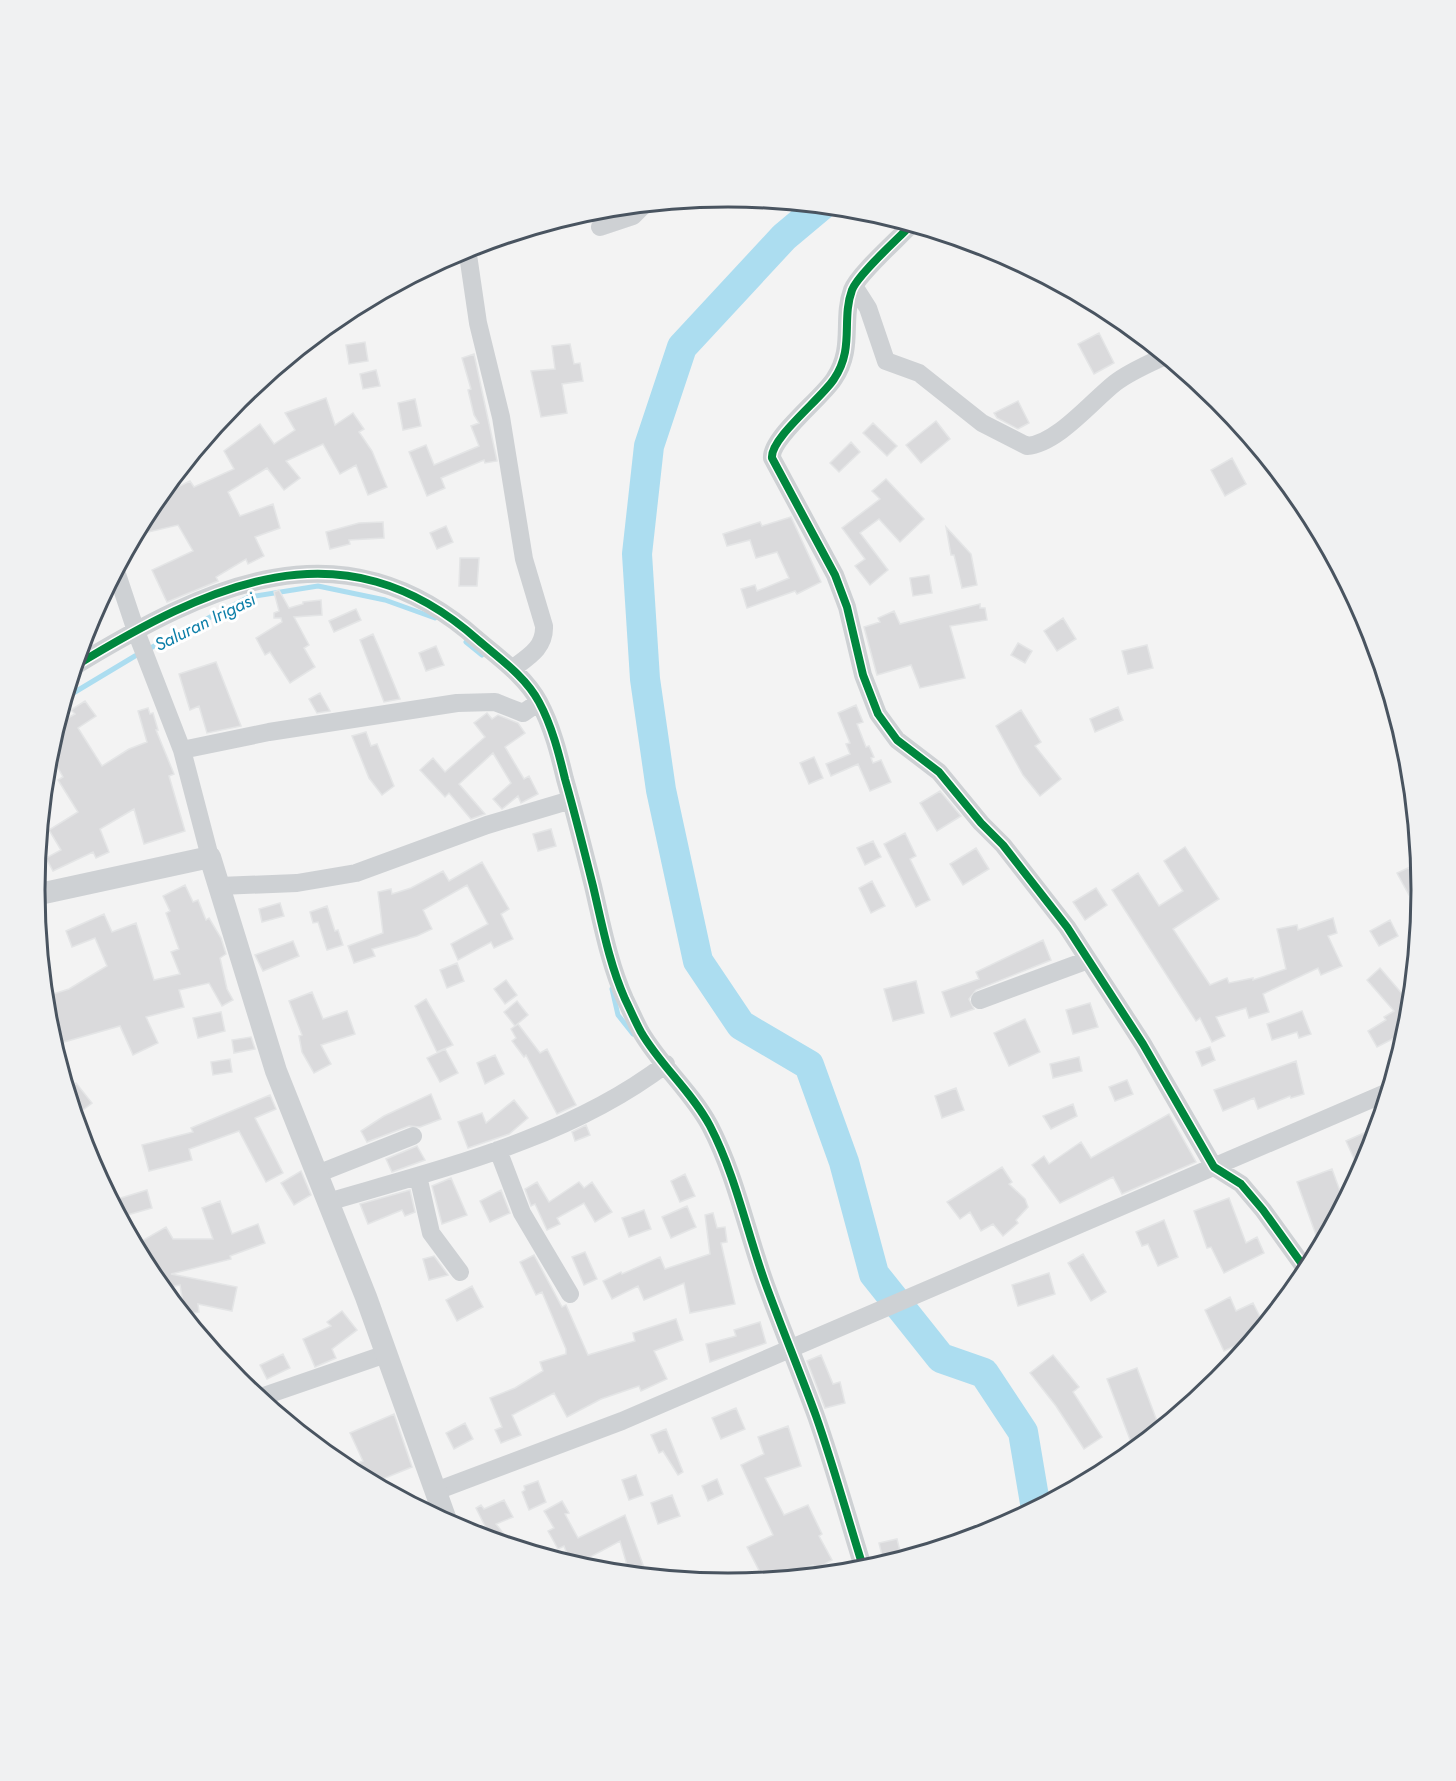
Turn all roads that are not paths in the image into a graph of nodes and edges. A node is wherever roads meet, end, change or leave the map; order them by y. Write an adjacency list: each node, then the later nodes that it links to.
1 (635, 214): 2 (street)
2 (600, 227)
3 (905, 231): 5 (street)
4 (468, 258): 10 (street)
5 (854, 286): 6 (street); 17 (street)
6 (1157, 360)
7 (119, 581): 8 (street)
8 (136, 632): 9 (street); 10 (street); 12 (street)
9 (85, 660)
10 (512, 669): 11 (street)
11 (533, 707): 12 (street); 13 (street)
12 (182, 750): 14 (street)
13 (570, 801): 15 (street); 19 (street)
14 (210, 857): 15 (street); 16 (street)
15 (219, 886): 24 (street)
16 (45, 894)
17 (1088, 960): 18 (street); 23 (street)
18 (980, 1000)
19 (661, 1068): 22 (street); 30 (street)
20 (1379, 1096): 23 (street)
21 (413, 1136): 24 (street)
22 (498, 1150): 25 (street); 29 (street)
23 (1214, 1167): 27 (street); 30 (street)
24 (317, 1174): 26 (street)
25 (418, 1176): 26 (street); 28 (street)
26 (328, 1202): 31 (street)
27 (1301, 1262)
28 (460, 1272)
29 (570, 1294)
30 (789, 1348): 33 (street); 35 (street)
31 (386, 1354): 32 (street); 33 (street)
32 (268, 1395)
33 (436, 1491): 34 (street)
34 (443, 1511)
35 (861, 1560)

